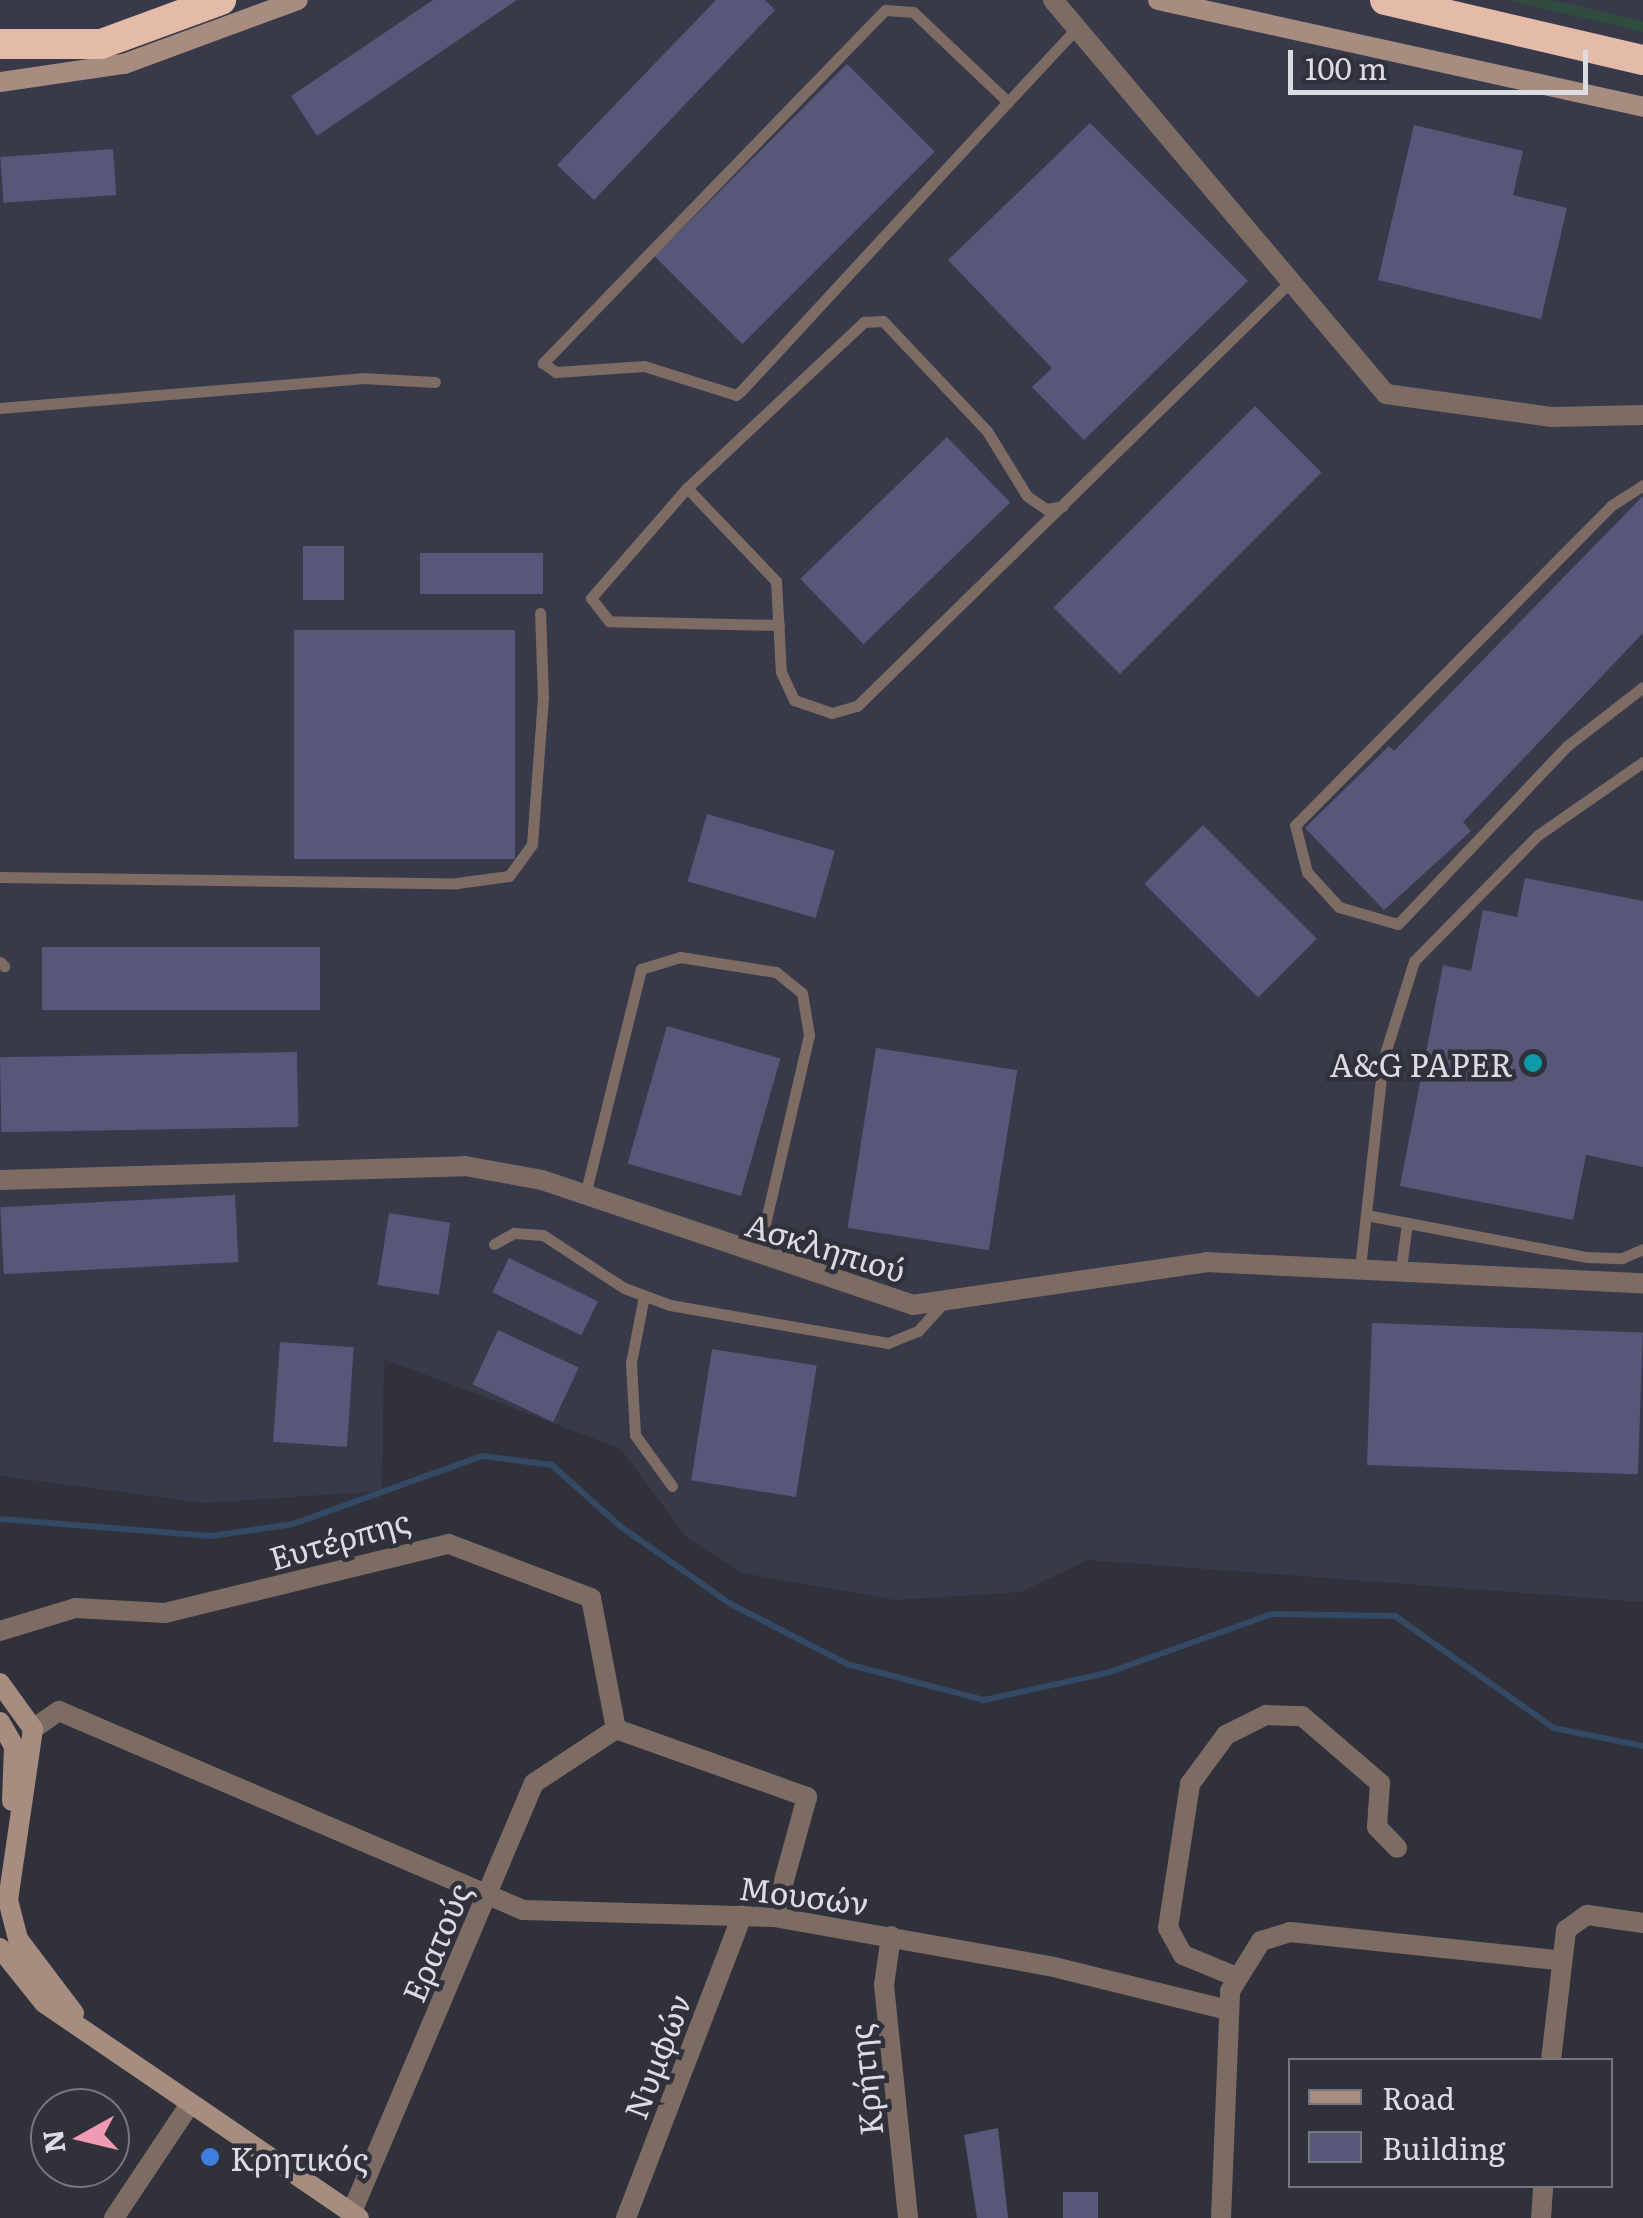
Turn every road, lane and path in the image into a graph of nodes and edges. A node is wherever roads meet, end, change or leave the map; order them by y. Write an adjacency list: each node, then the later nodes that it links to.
1 (221, 0): 7 (highway)
2 (298, 0): 9 (main road)
3 (1053, 0): 6 (street)
4 (1158, 0): 11 (main road)
5 (1385, 0): 8 (highway)
6 (1073, 32): 10 (lane); 12 (street)
7 (0, 44)
8 (1643, 60)
9 (0, 82)
10 (1008, 102): 10 (lane)
11 (1643, 107)
12 (1290, 282): 15 (street); 18 (lane)
13 (435, 382): 14 (lane)
14 (0, 408)
15 (1643, 415)
16 (1643, 485): 21 (lane)
17 (687, 488): 18 (lane); 20 (lane); 20 (lane)
18 (1063, 506): 20 (lane)
19 (540, 613): 23 (lane)
20 (779, 625)
21 (1643, 687)
22 (1643, 762): 26 (lane)
23 (0, 877)
24 (0, 1180): 25 (street, Ασκληπιού)
25 (585, 1195): 30 (street, Ασκληπιού); 30 (lane)
26 (1366, 1214): 27 (lane); 31 (lane)
27 (1408, 1224): 29 (lane); 32 (lane)
28 (494, 1244): 34 (lane)
29 (1643, 1249)
30 (757, 1258): 35 (street, Ασκληπιού)
31 (1360, 1268): 32 (street, Ασκληπιού); 35 (street, Ασκληπιού)
32 (1401, 1268): 33 (street, Ασκληπιού)
33 (1643, 1283)
34 (644, 1296): 35 (lane); 36 (lane)
35 (945, 1301)
36 (672, 1486)
37 (0, 1631): 40 (street, Ευτέρπης)
38 (0, 1682): 41 (main road)
39 (0, 1722): 43 (main road)
40 (616, 1729): 44 (street, Ερατούς); 46 (street)
41 (33, 1730): 44 (street, Μουσών); 49 (main road)
42 (1397, 1848): 51 (street)
43 (0, 1863)
44 (486, 1897): 45 (street, Μουσών); 56 (street, Ερατούς)
45 (742, 1916): 46 (street, Μουσών); 58 (street, Νυμφών)
46 (774, 1917): 48 (street, Μουσών)
47 (1643, 1923): 50 (street)
48 (890, 1936): 52 (street, Μουσών); 59 (street, Κρήτης)
49 (6, 1944): 54 (main road)
50 (1558, 1960): 51 (street); 53 (street)
51 (1234, 1976): 52 (street)
52 (1228, 2010): 60 (street)
53 (1552, 2058)
54 (190, 2104): 56 (main road); 57 (street)
55 (1544, 2188): 61 (street)
56 (355, 2216)
57 (114, 2218)
58 (626, 2218)
59 (908, 2218)
60 (1221, 2218)
61 (1541, 2218)

